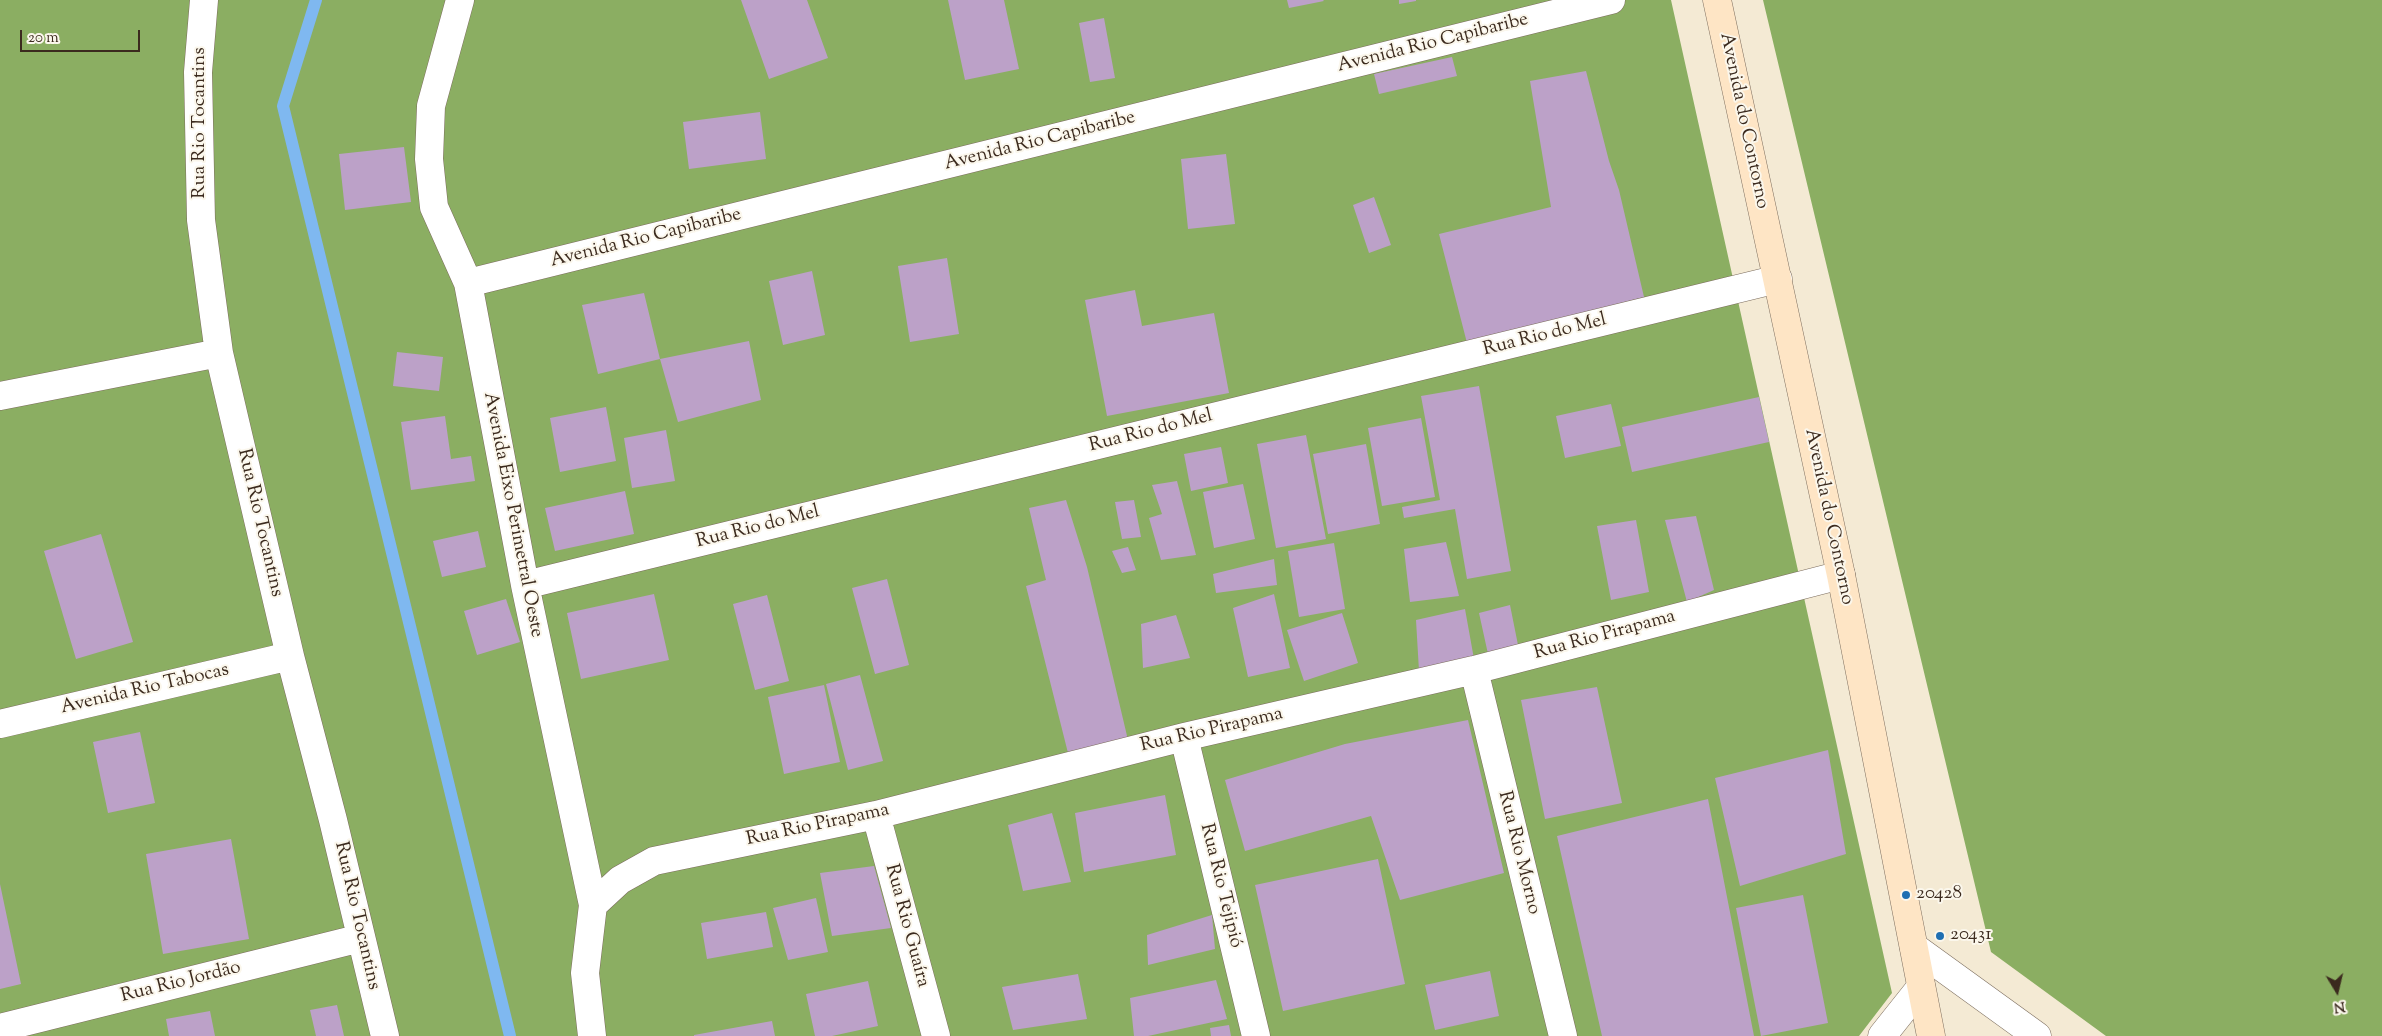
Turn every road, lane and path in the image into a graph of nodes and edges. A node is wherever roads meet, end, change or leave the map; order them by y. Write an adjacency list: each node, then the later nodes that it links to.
1 (204, 0): 7 (street, Rua Rio Tocantins)
2 (460, 0): 6 (street, Avenida Eixo Perimetral Oeste)
3 (1611, 0): 6 (street, Avenida Rio Capibaribe)
4 (1717, 0): 5 (street, Avenida do Contorno)
5 (1778, 279): 9 (street, Avenida do Contorno); 10 (street, Rua Rio do Mel)
6 (468, 283): 10 (street, Avenida Eixo Perimetral Oeste)
7 (219, 352): 8 (street); 11 (street, Rua Rio Tocantins)
8 (0, 396)
9 (1841, 575): 12 (street, Rua Rio Pirapama); 18 (street, Avenida do Contorno)
10 (524, 585): 16 (street, Avenida Eixo Perimetral Oeste)
11 (290, 656): 13 (street, Avenida Rio Tabocas); 17 (street, Rua Rio Tocantins)
12 (1474, 670): 14 (street, Rua Rio Pirapama); 25 (street, Rua Rio Morno)
13 (0, 724)
14 (1184, 737): 15 (street, Rua Rio Pirapama); 24 (street, Rua Rio Tejipió)
15 (876, 815): 16 (street, Rua Rio Pirapama); 23 (street, Rua Rio Guaíra)
16 (593, 905): 22 (street, Avenida Eixo Perimetral Oeste)
17 (361, 938): 20 (street, Rua Rio Jordão); 21 (street, Rua Rio Tocantins)
18 (1914, 947): 19 (street, Avenida do Contorno); 28 (street)
19 (1921, 987): 26 (street); 27 (street, Avenida do Contorno)
20 (0, 1028)
21 (384, 1036)
22 (592, 1036)
23 (936, 1036)
24 (1256, 1036)
25 (1563, 1036)
26 (1882, 1036)
27 (1931, 1036)
28 (2037, 1036)

